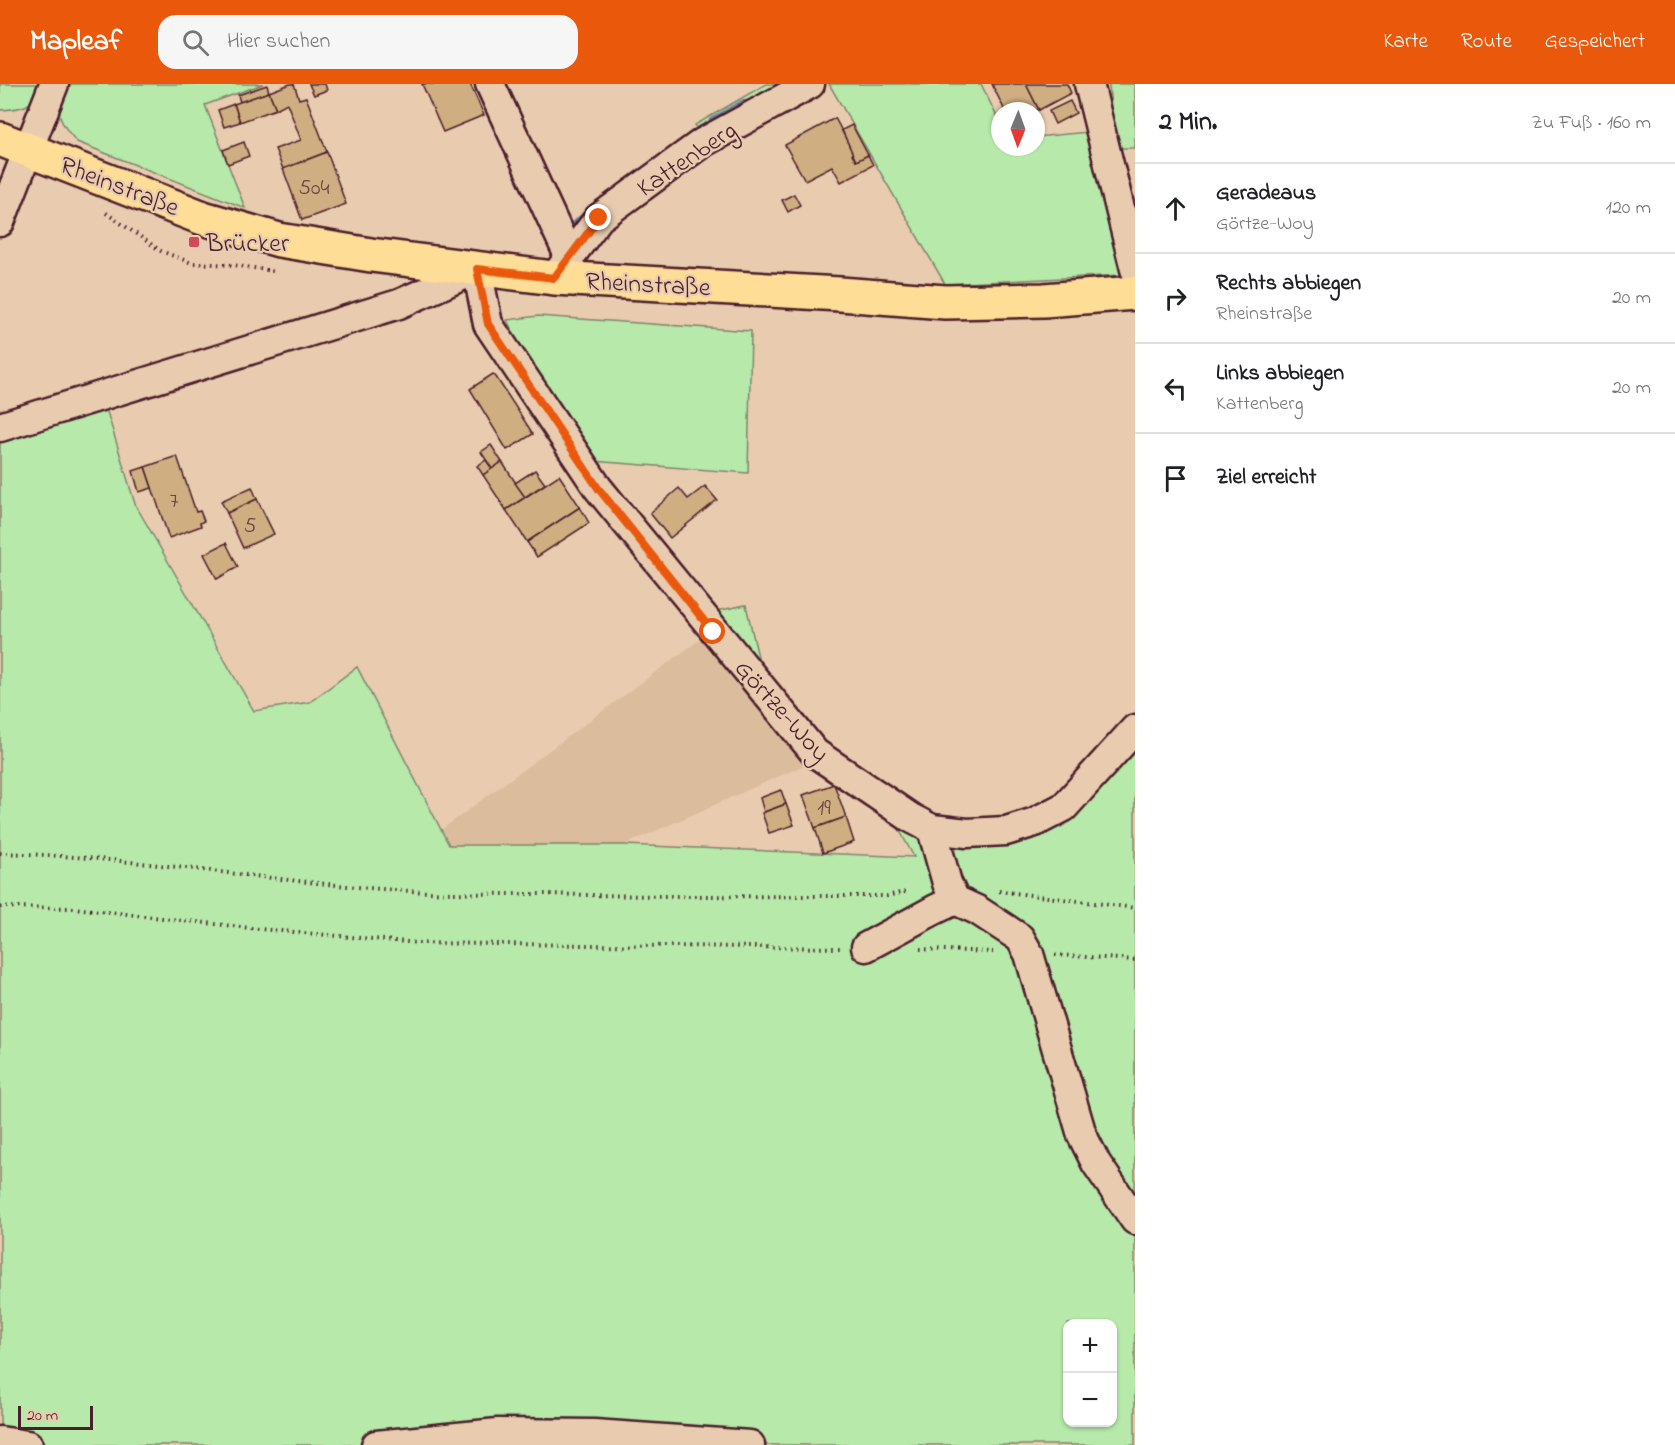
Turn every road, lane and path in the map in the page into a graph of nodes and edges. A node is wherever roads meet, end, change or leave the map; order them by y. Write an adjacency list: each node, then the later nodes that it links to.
1 (54, 84): 5 (street)
2 (490, 84): 7 (street)
3 (810, 84): 7 (street, Kattenberg)
4 (1089, 84): 9 (street)
5 (14, 144): 6 (street); 8 (main road, Rheinstraße)
6 (0, 222)
7 (562, 267): 8 (main road, Rheinstraße); 10 (main road, Rheinstraße)
8 (477, 269): 11 (street); 13 (street, Görtze-Woy)
9 (1135, 269)
10 (1135, 293)
11 (0, 427)
12 (1135, 729): 13 (street, Görtze-Woy)
13 (932, 829): 16 (street)
14 (0, 853): 16 (path)
15 (989, 889): 18 (path)
16 (951, 892): 19 (street); 21 (street)
17 (0, 907): 19 (path)
18 (1135, 908)
19 (866, 947)
20 (913, 949): 21 (path)
21 (1029, 954): 22 (path); 23 (street)
22 (1135, 960)
23 (1135, 1220)
24 (0, 1441): 25 (street)
25 (28, 1445)
26 (376, 1445): 27 (street)
27 (750, 1445)

